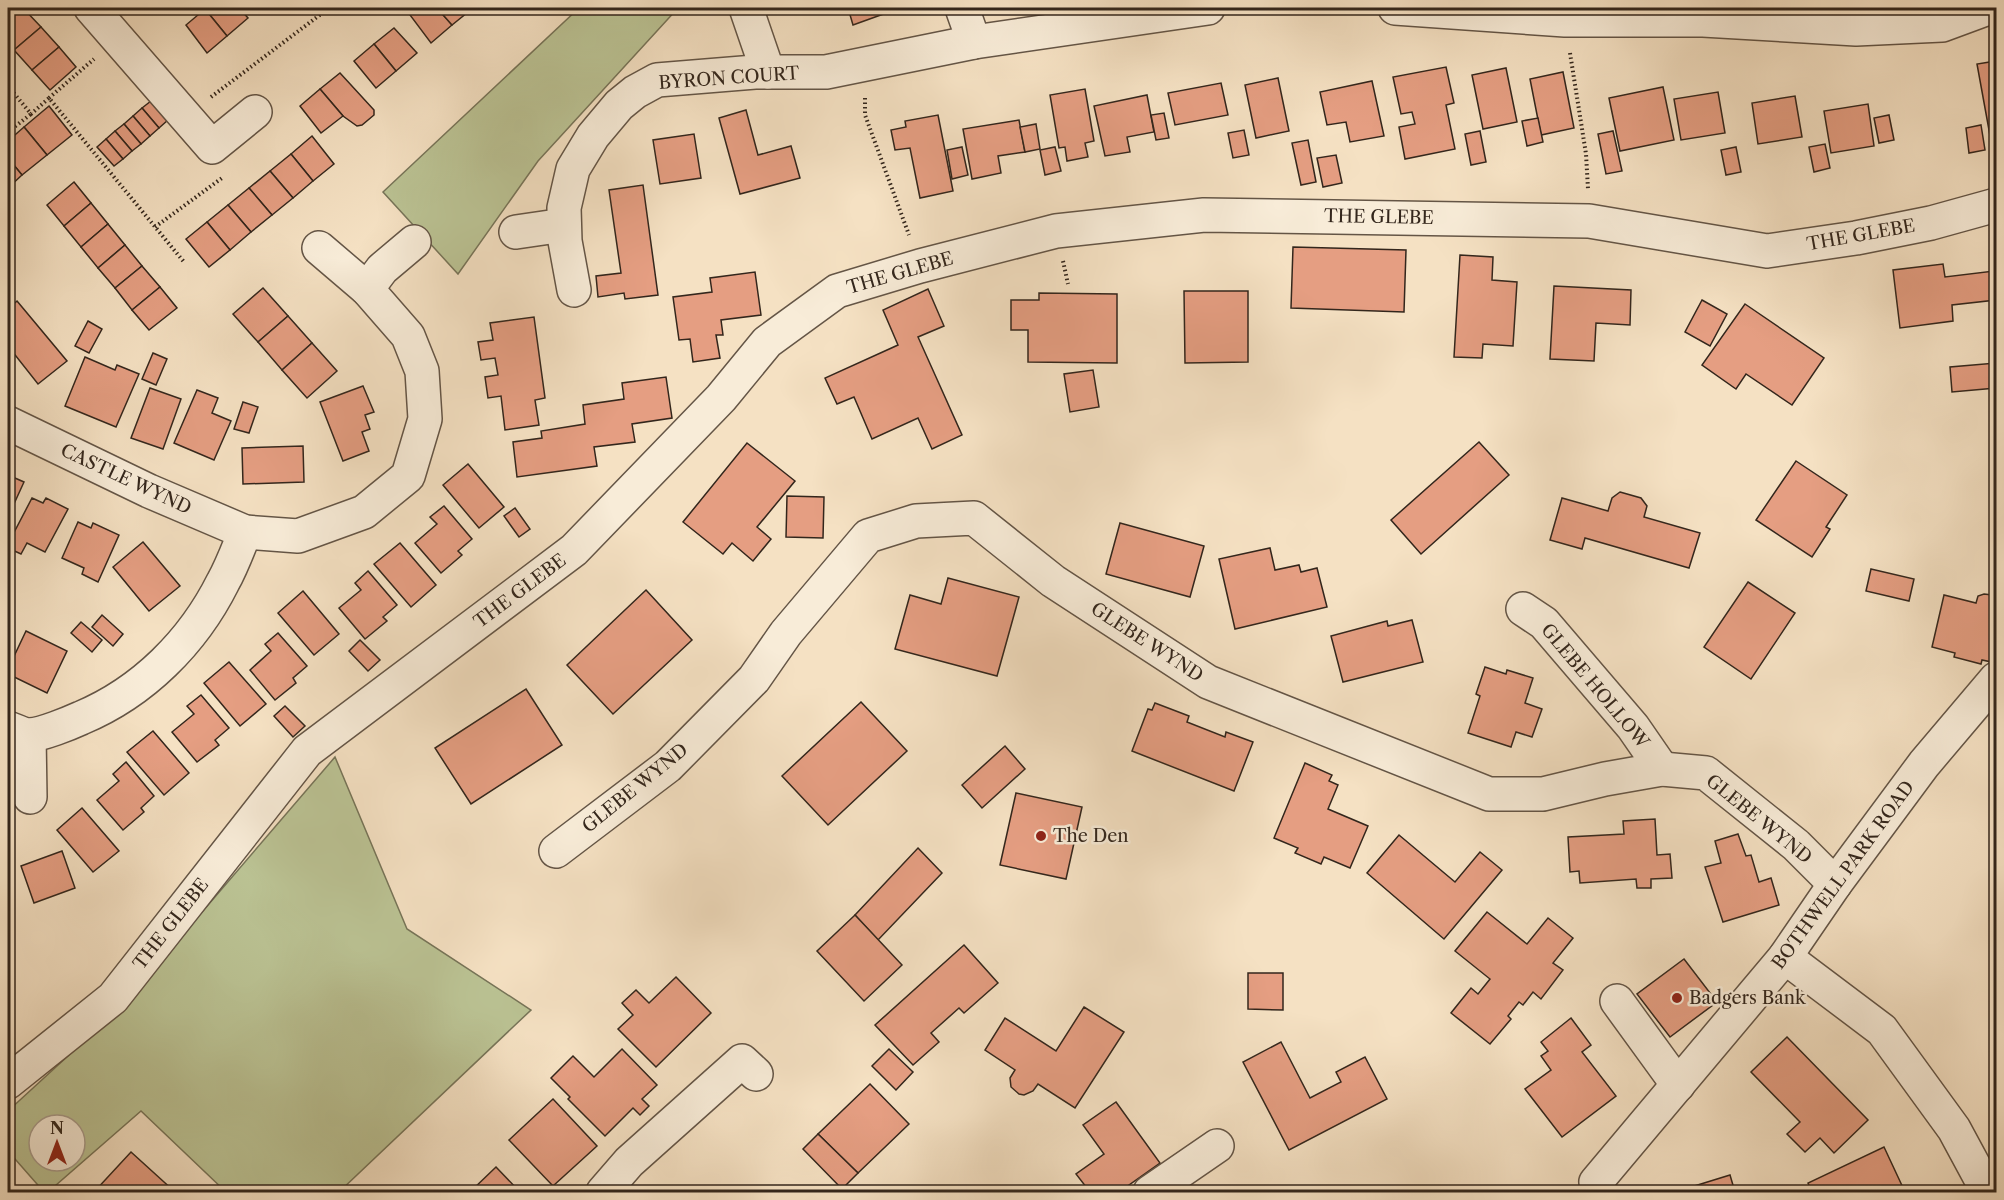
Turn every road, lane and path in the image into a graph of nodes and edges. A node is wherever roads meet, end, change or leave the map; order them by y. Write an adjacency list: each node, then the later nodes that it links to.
1 (91, 8): 10 (street)
2 (329, 8): 18 (path)
3 (746, 8): 13 (street)
4 (962, 8): 11 (street)
5 (1208, 8): 11 (street, BYRON COURT)
6 (1395, 8): 9 (street)
7 (1988, 8): 8 (street)
8 (1702, 14): 9 (street)
9 (1565, 20): 21 (path)
10 (117, 38): 15 (path); 18 (street)
11 (974, 42): 12 (street, BYRON COURT)
12 (866, 64): 13 (street, BYRON COURT); 27 (path)
13 (768, 72): 22 (street, BYRON COURT)
14 (8, 86): 17 (path)
15 (49, 98): 17 (path); 26 (path)
16 (255, 112): 18 (street)
17 (31, 114): 19 (path)
18 (184, 118)
19 (8, 132)
20 (1996, 205): 21 (street, THE GLEBE)
21 (1589, 220): 27 (street, THE GLEBE)
22 (564, 225): 23 (street); 29 (street, BYRON COURT)
23 (516, 232)
24 (414, 242): 28 (street)
25 (319, 248): 28 (street, CASTLE WYND)
26 (184, 262)
27 (920, 266): 42 (street, THE GLEBE)
28 (367, 290): 31 (street, CASTLE WYND)
29 (574, 290)
30 (8, 423): 31 (street, CASTLE WYND)
31 (245, 532): 34 (street)
32 (1523, 609): 35 (street, GLEBE HOLLOW)
33 (1996, 679): 38 (street, BOTHWELL PARK ROAD)
34 (18, 731): 36 (street)
35 (1662, 769): 37 (street, GLEBE WYND); 38 (street, GLEBE WYND)
36 (30, 797)
37 (556, 851)
38 (1835, 884): 39 (street, BOTHWELL PARK ROAD)
39 (1785, 957): 43 (street, BOTHWELL PARK ROAD); 48 (street)
40 (1617, 1001): 43 (street)
41 (749, 1068): 46 (street)
42 (8, 1082)
43 (1678, 1084): 45 (street, BOTHWELL PARK ROAD)
44 (1217, 1146): 47 (street)
45 (1597, 1187)
46 (603, 1192)
47 (1150, 1192)
48 (1988, 1192)

